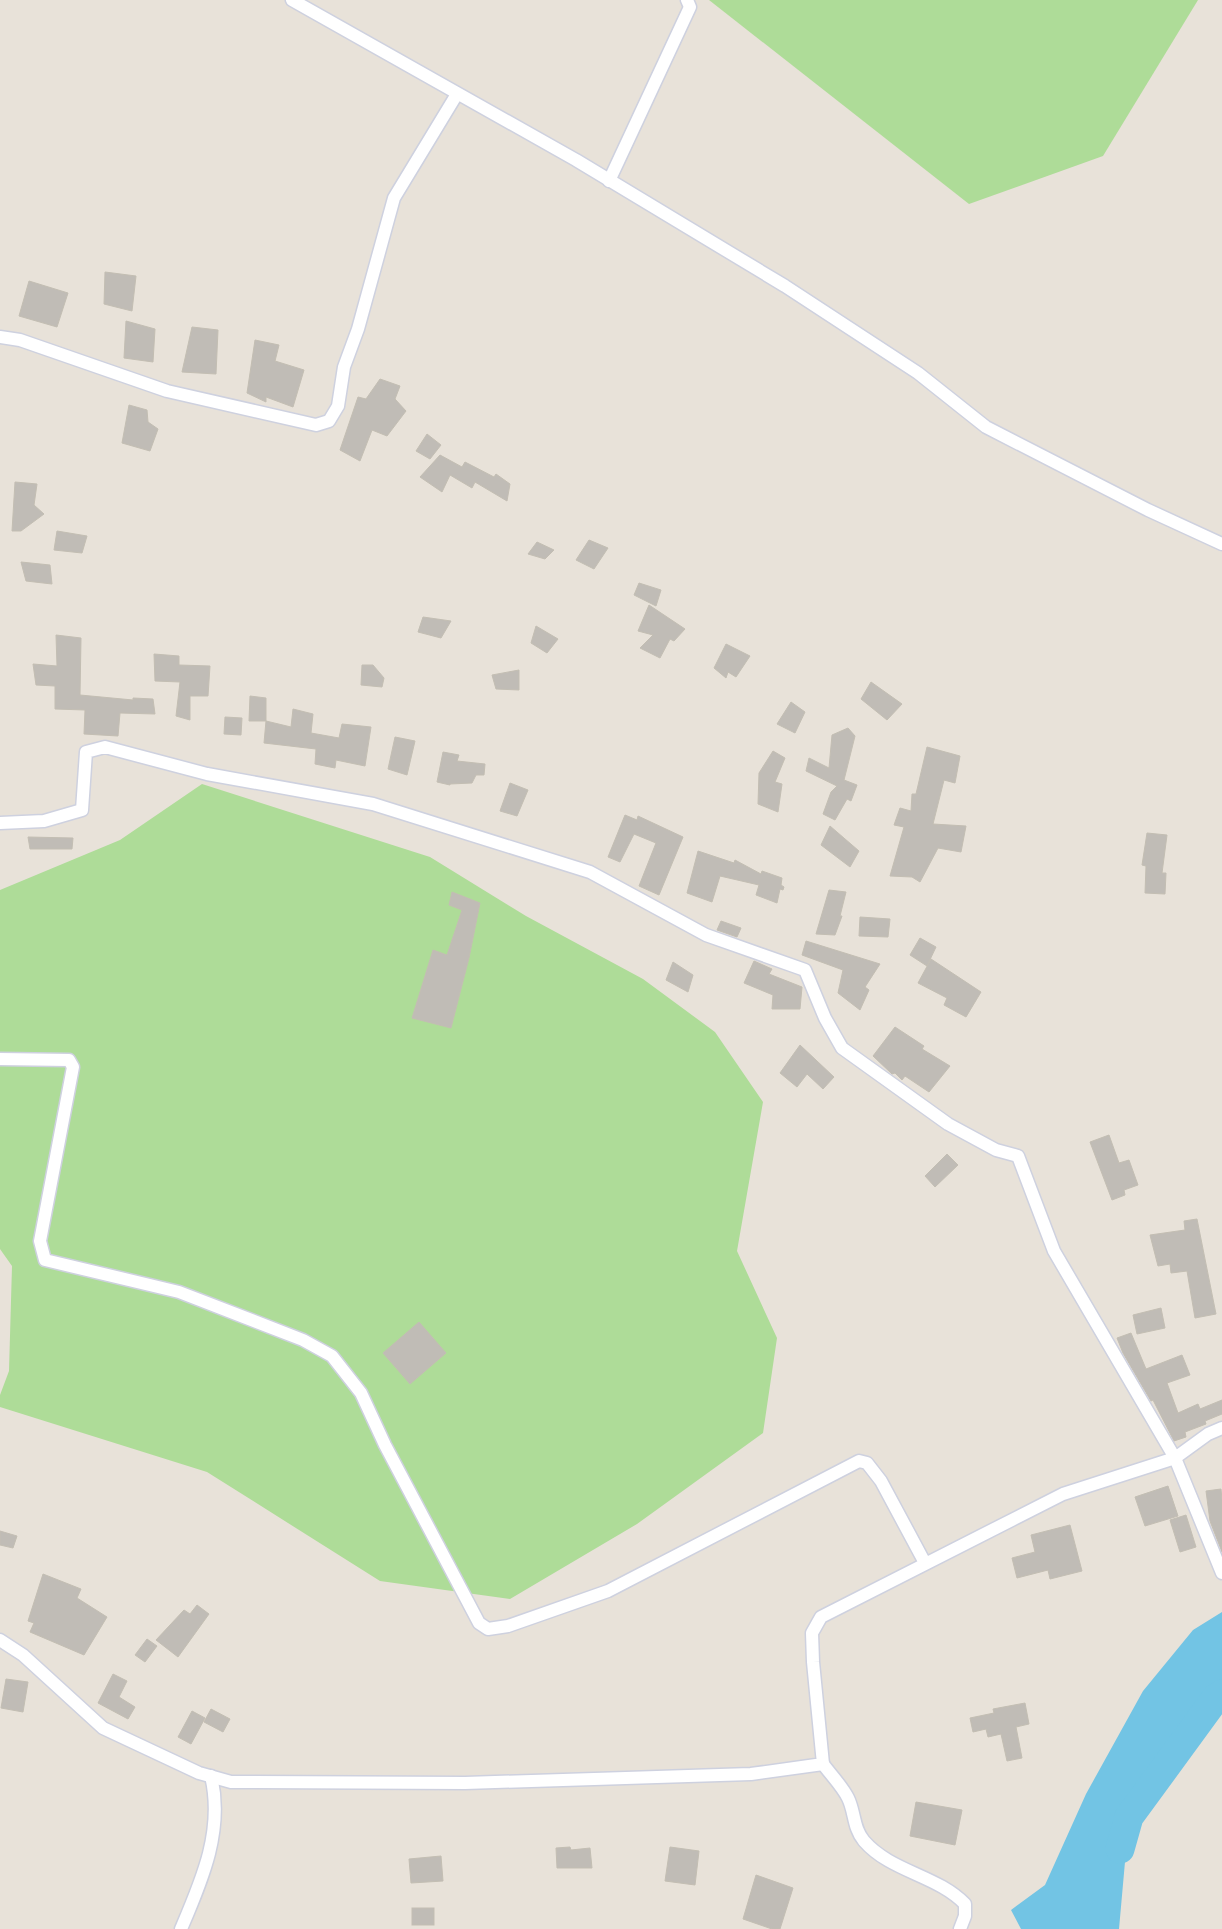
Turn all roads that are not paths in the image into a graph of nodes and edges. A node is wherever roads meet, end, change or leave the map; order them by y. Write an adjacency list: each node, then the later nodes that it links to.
1 (292, 0): 3 (street)
2 (687, 0): 4 (street)
3 (457, 94): 4 (street); 5 (street)
4 (609, 181): 6 (street)
5 (0, 337)
6 (1222, 544)
7 (0, 823): 10 (street)
8 (0, 1059): 11 (street)
9 (1222, 1428): 10 (street)
10 (1175, 1458): 11 (street); 12 (street)
11 (925, 1563): 14 (street)
12 (1222, 1573)
13 (0, 1640): 15 (street)
14 (823, 1764): 15 (street); 17 (street)
15 (211, 1776): 16 (street)
16 (181, 1929)
17 (960, 1929)

